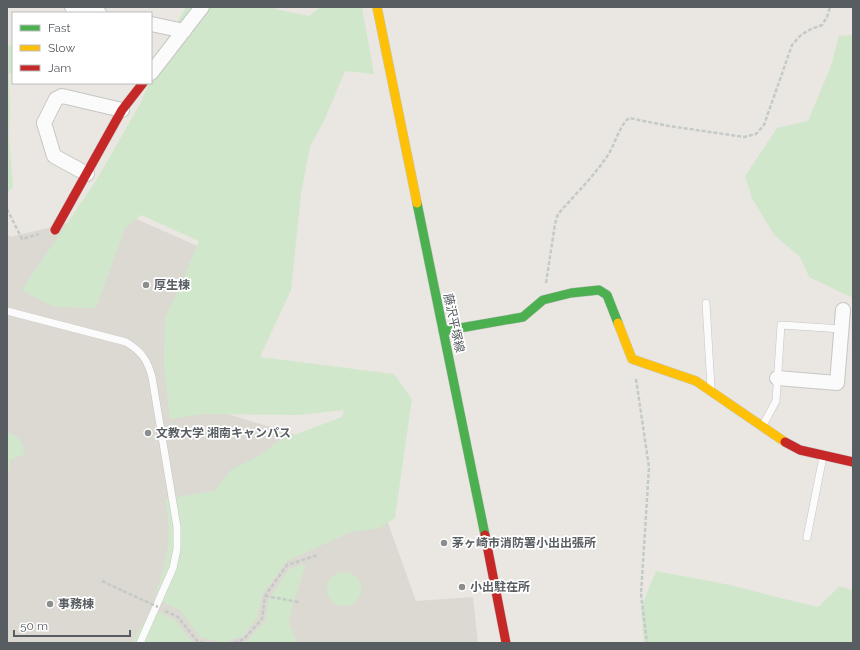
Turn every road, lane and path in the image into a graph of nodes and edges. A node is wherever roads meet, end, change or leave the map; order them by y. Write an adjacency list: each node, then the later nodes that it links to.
1 (72, 7): 5 (street)
2 (202, 7): 7 (street)
3 (377, 7): 19 (street, 藤沢平塚線)
4 (830, 7): 14 (path)
5 (94, 12)
6 (152, 24): 7 (street)
7 (184, 31): 8 (street)
8 (152, 72)
9 (142, 84): 10 (street)
10 (122, 110): 11 (street); 11 (street)
11 (87, 174): 13 (street)
12 (7, 209): 13 (path)
13 (55, 230)
14 (542, 301): 19 (street); 20 (street)
15 (706, 303): 22 (lane)
16 (843, 310): 18 (street)
17 (7, 311): 31 (lane)
18 (842, 329): 21 (lane); 21 (street)
19 (443, 331): 34 (street, 藤沢平塚線)
20 (632, 359): 22 (street); 35 (path)
21 (777, 378): 23 (lane)
22 (712, 392): 23 (street)
23 (762, 427): 24 (street)
24 (824, 455): 25 (street); 26 (lane)
25 (853, 462)
26 (807, 537)
27 (318, 555): 29 (path)
28 (102, 581): 32 (path, bridge)
29 (265, 596): 30 (path); 33 (path)
30 (299, 602)
31 (140, 643)
32 (204, 643)
33 (234, 643)
34 (506, 643)
35 (647, 643)

